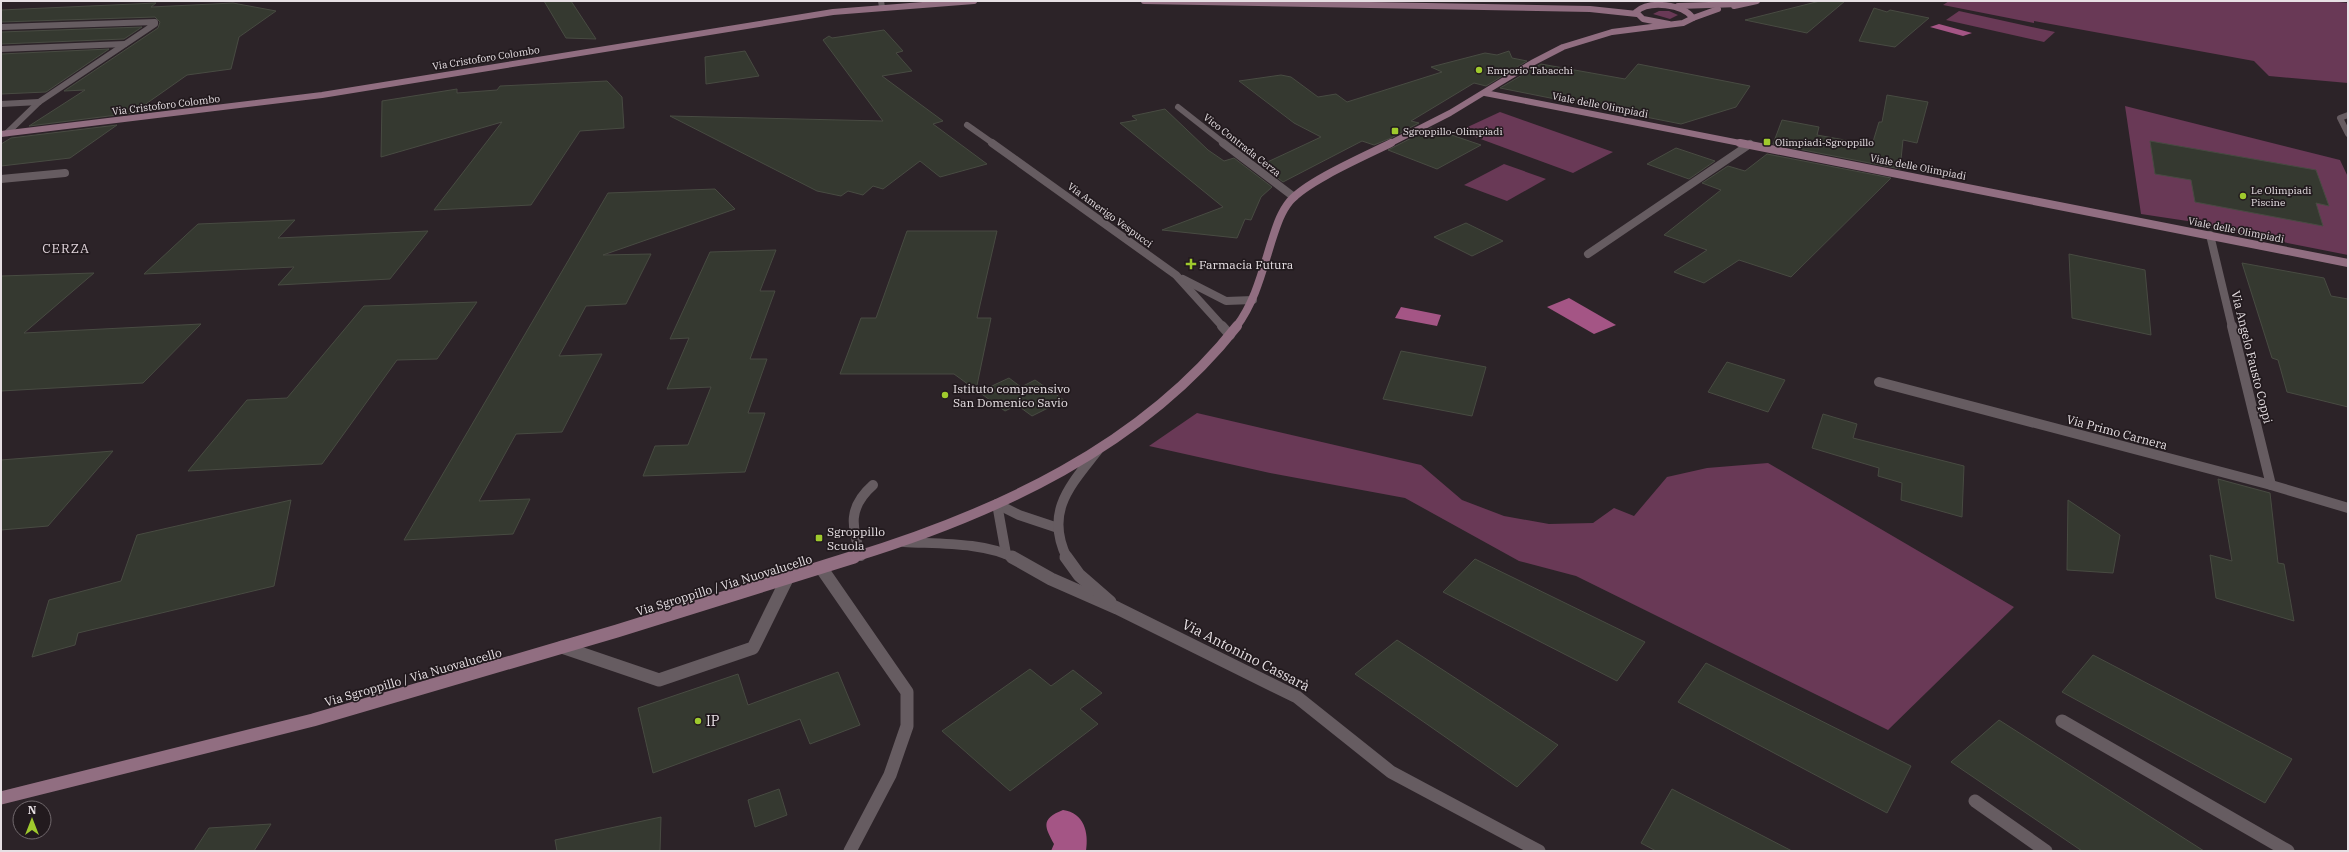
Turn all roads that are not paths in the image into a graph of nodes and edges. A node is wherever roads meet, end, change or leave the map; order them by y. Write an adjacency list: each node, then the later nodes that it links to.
1 (974, 1): 4 (street, Via Cristoforo Colombo)
2 (1144, 1): 8 (street)
3 (1757, 1): 5 (street)
4 (881, 4): 22 (street, Via Cristoforo Colombo)
5 (1740, 4): 7 (street); 10 (street)
6 (1652, 6): 7 (street); 8 (street); 9 (street)
7 (1660, 6): 10 (street)
8 (1590, 9): 9 (street)
9 (1635, 18): 11 (street); 13 (street)
10 (1693, 18): 11 (street)
11 (1669, 24): 13 (street)
12 (1, 27): 14 (street)
13 (1612, 32): 16 (street, Via Sgroppillo / Via Nuovalucello)
14 (125, 44): 15 (street); 17 (street)
15 (1, 49)
16 (1485, 93): 24 (street, Viale delle Olimpiadi); 27 (street, Via Sgroppillo / Via Nuovalucello)
17 (39, 102): 18 (street); 22 (street)
18 (1, 104)
19 (1178, 107): 27 (street, Vico Contrada Cerza)
20 (2348, 115): 23 (street)
21 (967, 125): 31 (street, Via Amerigo Vespucci)
22 (4, 134)
23 (2348, 134)
24 (1750, 144): 28 (street, Viale delle Olimpiadi); 29 (street)
25 (65, 173): 26 (street)
26 (1, 179)
27 (1294, 197): 32 (street, Via Sgroppillo / Via Nuovalucello)
28 (2210, 236): 30 (street, Viale delle Olimpiadi); 37 (street, Via Angelo Fausto Coppi)
29 (1588, 254)
30 (2348, 263)
31 (1176, 275): 32 (street); 33 (street, Via Amerigo Vespucci)
32 (1253, 300): 33 (street, Via Sgroppillo / Via Nuovalucello)
33 (1230, 335): 35 (street, Via Sgroppillo / Via Nuovalucello)
34 (1879, 382): 37 (street, Via Primo Carnera)
35 (1098, 450): 38 (street, Via Sgroppillo / Via Nuovalucello); 40 (street)
36 (873, 485): 43 (street)
37 (2271, 485): 39 (street, Via Primo Carnera)
38 (997, 504): 40 (street); 41 (street, Via Sgroppillo / Via Nuovalucello); 42 (street)
39 (2348, 508)
40 (1058, 528): 46 (street)
41 (904, 542): 42 (street); 43 (street, Via Sgroppillo / Via Nuovalucello)
42 (1006, 554): 46 (street)
43 (861, 556): 44 (street, Via Sgroppillo / Via Nuovalucello)
44 (822, 569): 45 (street, Via Sgroppillo / Via Nuovalucello); 51 (street)
45 (787, 579): 47 (street, Via Sgroppillo / Via Nuovalucello); 47 (street)
46 (1117, 608): 52 (street, Via Antonino Cassarà)
47 (562, 647): 49 (street, Via Sgroppillo / Via Nuovalucello)
48 (2062, 721): 54 (street)
49 (1, 798)
50 (1975, 802): 53 (street)
51 (850, 851)
52 (1539, 851)
53 (2046, 851)
54 (2288, 851)

